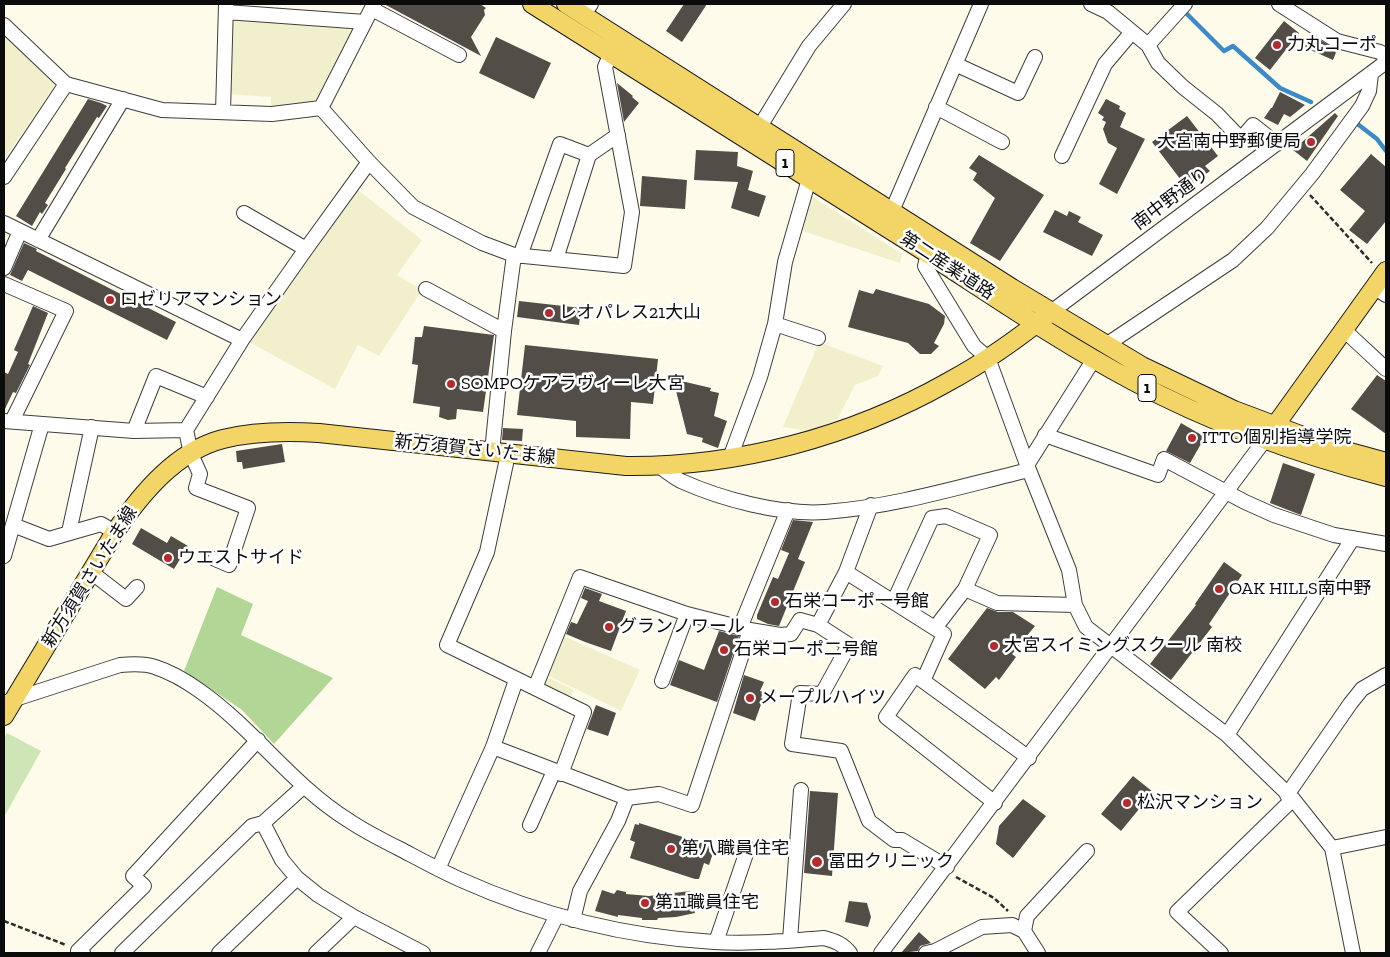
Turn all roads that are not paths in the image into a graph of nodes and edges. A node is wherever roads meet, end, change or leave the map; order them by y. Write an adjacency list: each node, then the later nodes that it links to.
1 (532, 4): 15 (main road, 第二産業道路 / 1)
2 (566, 4): 10 (main road, 第二産業道路 / 1)
3 (844, 4): 27 (street)
4 (981, 4): 20 (street)
5 (1091, 4): 13 (street)
6 (1185, 4): 14 (street)
7 (1279, 4): 18 (street)
8 (373, 6): 11 (street); 16 (street)
9 (226, 8): 11 (street); 26 (street)
10 (587, 9): 27 (main road, 第二産業道路 / 1)
11 (365, 22): 25 (street)
12 (4, 25): 22 (street)
13 (1132, 32): 14 (street); 32 (street)
14 (1148, 44): 30 (street)
15 (611, 53): 28 (street); 35 (main road, 第二産業道路 / 1)
16 (459, 55)
17 (1034, 57): 20 (street)
18 (1386, 57)
19 (1386, 62): 21 (street, 南中野通り)
20 (955, 64): 24 (street)
21 (1371, 74): 30 (street, 南中野通り); 57 (street)
22 (66, 84): 23 (street); 34 (street)
23 (123, 99): 26 (street); 40 (street)
24 (936, 107): 29 (street); 36 (street)
25 (321, 108): 26 (street); 33 (street)
26 (223, 112)
27 (759, 128): 36 (main road, 第二産業道路 / 1)
28 (618, 135): 31 (street); 44 (street)
29 (1002, 142)
30 (1277, 144): 50 (street, 南中野通り)
31 (589, 155): 43 (street); 44 (street)
32 (1062, 156)
33 (369, 162): 41 (street); 43 (street)
34 (4, 177)
35 (809, 179): 42 (main road, 第二産業道路 / 1); 52 (street)
36 (892, 211): 50 (main road, 第二産業道路 / 1)
37 (244, 213): 41 (street)
38 (4, 223): 39 (street)
39 (20, 231): 40 (street); 45 (street)
40 (38, 240): 56 (street)
41 (306, 249): 56 (street)
42 (928, 254): 51 (main road, 第二産業道路 / 1); 58 (street)
43 (517, 255): 44 (street); 54 (street)
44 (556, 259)
45 (4, 268)
46 (1380, 268): 49 (main road)
47 (4, 284): 62 (street)
48 (426, 289): 54 (street)
49 (1380, 291): 53 (main road)
50 (1051, 312): 51 (main road, 新方須賀さいたま線); 57 (main road, 第二産業道路 / 1)
51 (1037, 323): 58 (main road, 新方須賀さいたま線); 59 (main road, 第二産業道路 / 1)
52 (775, 324): 55 (street); 72 (street)
53 (1344, 330): 60 (street); 64 (main road)
54 (504, 332): 70 (street)
55 (818, 338)
56 (242, 340): 61 (street)
57 (1106, 344): 64 (main road, 第二産業道路 / 1)
58 (988, 358): 72 (main road, 新方須賀さいたま線); 75 (street)
59 (1094, 359): 68 (street); 69 (main road, 第二産業道路 / 1)
60 (1386, 369)
61 (207, 397): 66 (street); 67 (street)
62 (8, 421): 63 (street)
63 (42, 424): 65 (street); 80 (street)
64 (1274, 426): 69 (main road); 73 (main road, 第二産業道路 / 1)
65 (92, 427): 67 (street); 81 (street)
66 (186, 430): 67 (street); 71 (street)
67 (134, 431)
68 (1044, 435): 75 (street); 77 (street)
69 (1264, 441): 76 (main road, 第二産業道路 / 1); 77 (street)
70 (500, 453): 71 (main road, 新方須賀さいたま線); 74 (main road, 新方須賀さいたま線); 99 (street)
71 (191, 454): 82 (main road, 新方須賀さいたま線); 86 (street)
72 (730, 458): 74 (main road, 新方須賀さいたま線)
73 (1386, 462)
74 (659, 466): 79 (street)
75 (1028, 468): 78 (street); 92 (street)
76 (1386, 478)
77 (1226, 492): 83 (street); 97 (street)
78 (871, 506): 79 (street); 88 (street)
79 (788, 510): 96 (street)
80 (13, 525): 81 (street); 85 (street)
81 (69, 532): 82 (street)
82 (115, 532): 87 (main road, 新方須賀さいたま線)
83 (1353, 538): 84 (street); 105 (street)
84 (1386, 544)
85 (4, 556)
86 (215, 559)
87 (91, 572): 89 (street); 103 (main road, 新方須賀さいたま線)
88 (846, 572): 91 (street); 94 (street)
89 (137, 587)
90 (964, 589): 91 (street); 92 (street); 95 (street)
91 (894, 601): 95 (street)
92 (1075, 605): 97 (street)
93 (687, 614): 96 (street); 100 (street); 102 (street)
94 (818, 625): 96 (street); 122 (street)
95 (935, 628): 101 (street)
96 (745, 629): 113 (street)
97 (1110, 646): 105 (street); 108 (street)
98 (1386, 675): 112 (street)
99 (516, 680): 102 (street); 107 (street)
100 (662, 681)
101 (923, 681): 108 (street); 114 (street)
102 (535, 688): 109 (street)
103 (9, 701): 104 (main road, 新方須賀さいたま線); 106 (street)
104 (4, 716)
105 (1227, 735): 112 (street)
106 (258, 740): 110 (street); 131 (street)
107 (494, 747): 109 (street); 121 (street)
108 (1028, 758): 114 (street)
109 (557, 772): 113 (street); 116 (street)
110 (303, 787): 115 (street); 121 (street)
111 (801, 790): 128 (street)
112 (1290, 797): 119 (street); 141 (street)
113 (627, 798): 126 (street)
114 (995, 803): 122 (street)
115 (263, 823): 123 (street); 132 (street)
116 (530, 825)
117 (1386, 836): 119 (street)
118 (748, 848): 129 (street)
119 (1332, 848): 142 (street)
120 (1087, 851): 127 (street)
121 (438, 869): 124 (street)
122 (945, 869): 138 (street)
123 (297, 878): 125 (street); 133 (street)
124 (557, 915): 126 (street); 136 (street)
125 (354, 917): 134 (street); 135 (street)
126 (573, 920): 129 (street)
127 (1025, 929): 139 (street); 140 (street)
128 (790, 940): 130 (street); 137 (street)
129 (716, 942): 130 (street)
130 (735, 948)
131 (81, 952)
132 (122, 953)
133 (220, 953)
134 (316, 953)
135 (420, 953)
136 (538, 953)
137 (850, 953)
138 (881, 953)
139 (926, 953)
140 (1038, 953)
141 (1220, 953)
142 (1353, 953)

